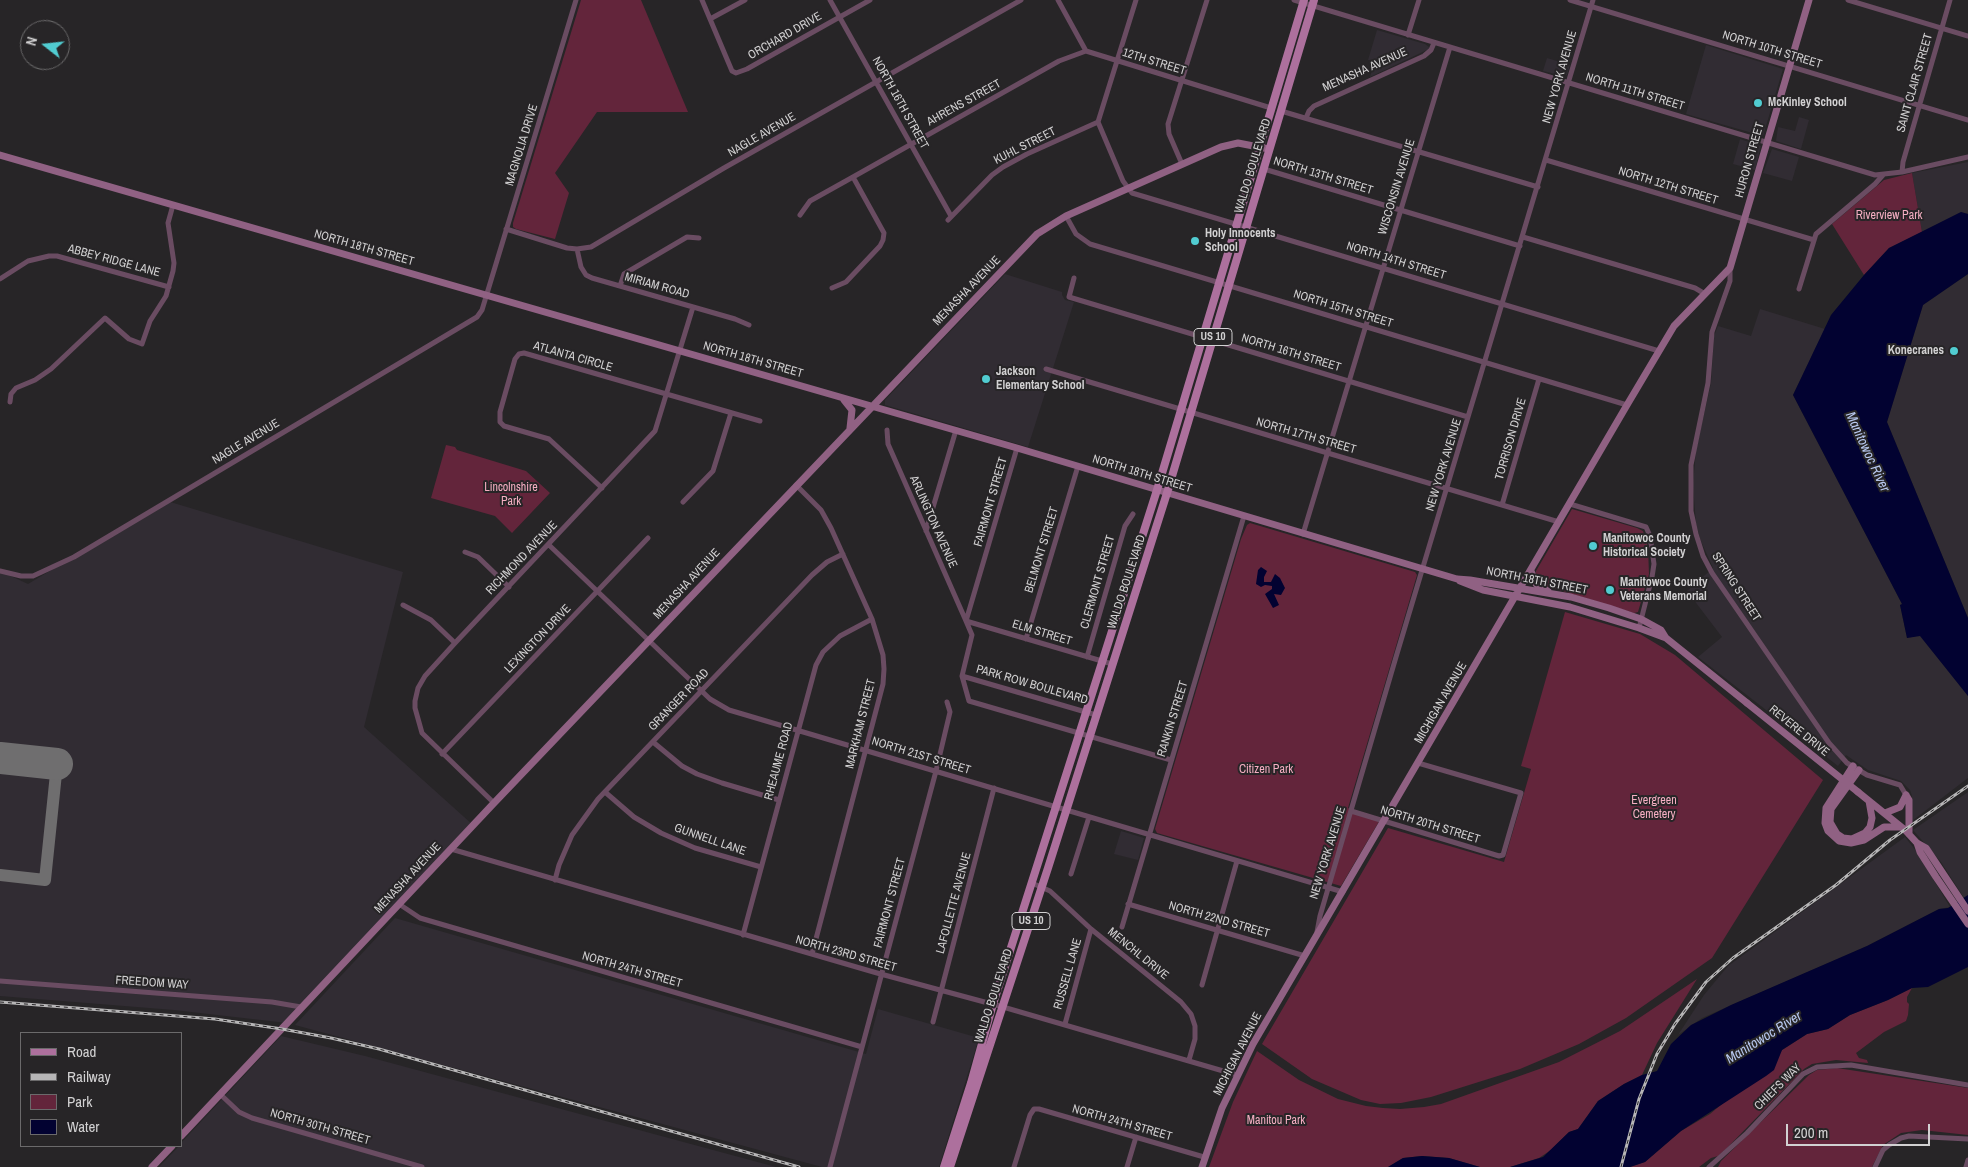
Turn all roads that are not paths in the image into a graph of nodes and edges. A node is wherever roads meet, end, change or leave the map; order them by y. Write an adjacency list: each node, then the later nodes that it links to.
1 (576, 0): 62 (street, MAGNOLIA DRIVE)
2 (702, 0): 21 (street)
3 (745, 0): 21 (street)
4 (830, 0): 20 (street, NORTH 16TH STREET)
5 (870, 0): 20 (street, ORCHARD DRIVE)
6 (1021, 0): 30 (street, NAGLE AVENUE)
7 (1058, 0): 27 (street)
8 (1136, 0): 28 (street)
9 (1207, 0): 31 (street)
10 (1294, 0): 17 (street, NORTH 11TH STREET)
11 (1419, 0): 23 (street)
12 (1570, 0): 19 (street, NORTH 10TH STREET)
13 (1594, 0): 19 (street, NEW YORK AVENUE)
14 (1808, 0): 29 (street, HURON STREET)
15 (1848, 0): 22 (street)
16 (1950, 0): 22 (street, SAINT CLAIR STREET)
17 (1303, 1): 18 (street, NORTH 11TH STREET); 34 (main road, WALDO BOULEVARD / US 10)
18 (1313, 3): 23 (street, NORTH 11TH STREET); 35 (main road, WALDO BOULEVARD / US 10)
19 (1592, 6): 29 (street, NORTH 10TH STREET); 32 (street, NEW YORK AVENUE)
20 (840, 17): 21 (street, ORCHARD DRIVE); 30 (street, NORTH 16TH STREET)
21 (710, 19)
22 (1942, 28): 24 (street); 33 (street, SAINT CLAIR STREET)
23 (1408, 35): 25 (street, NORTH 11TH STREET)
24 (1968, 36)
25 (1434, 43): 26 (street, NORTH 11TH STREET); 36 (street, MENASHA AVENUE)
26 (1450, 47): 32 (street, NORTH 11TH STREET); 43 (street, WISCONSIN AVENUE)
27 (1086, 51): 28 (street, 12TH STREET); 40 (street, AHRENS STREET)
28 (1117, 61): 31 (street, 12TH STREET); 38 (street)
29 (1790, 66): 33 (street, NORTH 10TH STREET); 39 (street, HURON STREET)
30 (876, 81): 40 (street, NORTH 16TH STREET); 67 (street, NAGLE AVENUE)
31 (1182, 81): 34 (street, 12TH STREET); 47 (street)
32 (1569, 83): 39 (street, NORTH 11TH STREET); 46 (street, NEW YORK AVENUE)
33 (1920, 106): 37 (street, NORTH 10TH STREET); 49 (street, SAINT CLAIR STREET)
34 (1271, 108): 41 (main road, WALDO BOULEVARD / US 10)
35 (1281, 111): 36 (street); 42 (main road, WALDO BOULEVARD / US 10)
36 (1306, 118): 43 (street)
37 (1968, 120)
38 (1098, 122): 53 (street); 58 (street, KUHL STREET)
39 (1767, 143): 50 (street, NORTH 11TH STREET); 59 (street, HURON STREET)
40 (911, 144): 51 (street, AHRENS STREET); 58 (street, NORTH 16TH STREET)
41 (1260, 147): 42 (street, MENASHA AVENUE); 47 (street, MENASHA AVENUE); 60 (main road, WALDO BOULEVARD / US 10)
42 (1269, 149): 48 (main road, WALDO BOULEVARD / US 10)
43 (1418, 152): 52 (street); 55 (street, WISCONSIN AVENUE)
44 (0, 155): 54 (street, NORTH 18TH STREET)
45 (1968, 156): 49 (street)
46 (1546, 160): 52 (street, NEW YORK AVENUE); 59 (street, NORTH 12TH STREET)
47 (1182, 164): 53 (street, MENASHA AVENUE)
48 (1264, 169): 55 (street, NORTH 13TH STREET); 61 (main road, WALDO BOULEVARD / US 10)
49 (1902, 172): 50 (street)
50 (1883, 175): 65 (street)
51 (853, 177): 56 (street, AHRENS STREET); 76 (street)
52 (1538, 187): 63 (street, NEW YORK AVENUE)
53 (1128, 188): 57 (street, MENASHA AVENUE); 60 (street, NORTH 14TH STREET)
54 (173, 205): 73 (street); 79 (street, NORTH 18TH STREET)
55 (1401, 210): 66 (street, NORTH 13TH STREET); 68 (street, WISCONSIN AVENUE)
56 (800, 216)
57 (1066, 216): 72 (street, NORTH 15TH STREET); 96 (street, MENASHA AVENUE)
58 (950, 218)
59 (1744, 220): 65 (street, NORTH 12TH STREET); 69 (street, HURON STREET)
60 (1236, 224): 61 (street, NORTH 14TH STREET); 72 (main road, WALDO BOULEVARD / US 10)
61 (1246, 227): 68 (street, NORTH 14TH STREET); 75 (main road, WALDO BOULEVARD / US 10)
62 (506, 230): 67 (street); 79 (street, MAGNOLIA DRIVE)
63 (1523, 237): 66 (street, NEW YORK AVENUE); 78 (street)
64 (699, 238): 74 (street)
65 (1814, 240): 77 (street)
66 (1520, 246): 80 (street, NEW YORK AVENUE)
67 (577, 249): 74 (street, MIRIAM ROAD)
68 (1383, 268): 80 (street, NORTH 14TH STREET); 83 (street, WISCONSIN AVENUE)
69 (1730, 268): 78 (street, MICHIGAN AVENUE); 159 (street, SPRING STREET)
70 (1074, 278): 84 (street, NORTH 16TH STREET)
71 (0, 279): 73 (street, ABBEY RIDGE LANE)
72 (1219, 283): 75 (street, NORTH 15TH STREET); 84 (main road, WALDO BOULEVARD / US 10)
73 (169, 286): 94 (street)
74 (620, 286): 81 (street, MIRIAM ROAD)
75 (1228, 286): 83 (street, NORTH 15TH STREET); 85 (main road, WALDO BOULEVARD / US 10)
76 (832, 288)
77 (1799, 289)
78 (1705, 294): 87 (street, MICHIGAN AVENUE)
79 (486, 295): 86 (street, NORTH 18TH STREET); 126 (street, NAGLE AVENUE)
80 (1502, 304): 87 (street, NORTH 14TH STREET); 88 (street, NEW YORK AVENUE)
81 (693, 307): 82 (street, MIRIAM ROAD); 86 (street, RICHMOND AVENUE)
82 (749, 326)
83 (1366, 326): 88 (street, NORTH 15TH STREET); 91 (street, WISCONSIN AVENUE)
84 (1202, 338): 85 (street, NORTH 16TH STREET); 97 (main road, WALDO BOULEVARD / US 10)
85 (1212, 340): 91 (street, NORTH 16TH STREET); 99 (main road, WALDO BOULEVARD / US 10)
86 (680, 351): 92 (street, RICHMOND AVENUE); 93 (street, NORTH 18TH STREET)
87 (1659, 351): 95 (street, MICHIGAN AVENUE)
88 (1485, 362): 90 (street, NORTH 15TH STREET); 100 (street, NEW YORK AVENUE)
89 (1046, 369): 97 (street, NORTH 17TH STREET)
90 (1539, 379): 95 (street, NORTH 15TH STREET); 115 (street, TORRISON DRIVE)
91 (1349, 382): 100 (street, NORTH 16TH STREET); 106 (street, WISCONSIN AVENUE)
92 (667, 395): 98 (street); 109 (street, RICHMOND AVENUE); 109 (street, ATLANTA CIRCLE)
93 (842, 398): 96 (street, NORTH 18TH STREET); 102 (street)
94 (10, 402)
95 (1627, 405): 114 (street, MICHIGAN AVENUE)
96 (871, 407): 102 (street, MENASHA AVENUE); 104 (street, NORTH 18TH STREET)
97 (1181, 410): 99 (street, NORTH 17TH STREET); 111 (main road, WALDO BOULEVARD / US 10)
98 (731, 413): 101 (street); 113 (street)
99 (1190, 413): 106 (street, NORTH 17TH STREET); 112 (main road, WALDO BOULEVARD / US 10)
100 (1468, 417): 110 (street, NEW YORK AVENUE)
101 (760, 422)
102 (849, 430): 108 (street, MENASHA AVENUE)
103 (887, 430): 119 (street, ARLINGTON AVENUE)
104 (956, 430): 105 (street, NORTH 18TH STREET); 119 (street)
105 (1017, 448): 107 (street, NORTH 18TH STREET); 137 (street, FAIRMONT STREET)
106 (1328, 453): 110 (street, NORTH 17TH STREET); 120 (street, WISCONSIN AVENUE)
107 (1078, 466): 111 (street, NORTH 18TH STREET); 140 (street, BELMONT STREET)
108 (796, 485): 124 (street, MARKHAM STREET); 141 (street, MENASHA AVENUE)
109 (602, 488): 122 (street, RICHMOND AVENUE)
110 (1447, 488): 115 (street, NORTH 17TH STREET); 125 (street, NEW YORK AVENUE)
111 (1157, 490): 112 (street, NORTH 18TH STREET); 144 (main road, WALDO BOULEVARD / US 10)
112 (1167, 493): 117 (street, NORTH 18TH STREET); 145 (main road, WALDO BOULEVARD / US 10)
113 (683, 502)
114 (1570, 504): 118 (street, MICHIGAN AVENUE); 135 (street)
115 (1502, 505): 118 (street, NORTH 17TH STREET)
116 (1133, 514): 143 (street, CLERMONT STREET)
117 (1244, 516): 120 (street, NORTH 18TH STREET); 157 (street, RANKIN STREET)
118 (1559, 522): 127 (street, MICHIGAN AVENUE)
119 (926, 531): 137 (street, ARLINGTON AVENUE)
120 (1303, 534): 125 (street, NORTH 18TH STREET)
121 (648, 538): 131 (street, LEXINGTON DRIVE)
122 (548, 546): 129 (street, RICHMOND AVENUE); 131 (street, NORTH 21ST STREET)
123 (465, 552): 129 (street)
124 (843, 554): 136 (street, MARKHAM STREET); 147 (street, GRANGER ROAD)
125 (1423, 570): 128 (street, NORTH 18TH STREET); 169 (street, NEW YORK AVENUE)
126 (0, 571)
127 (1531, 571): 130 (street, MICHIGAN AVENUE); 132 (street)
128 (1457, 579): 130 (street, NORTH 18TH STREET); 133 (street, NORTH 18TH STREET)
129 (509, 587): 142 (street, RICHMOND AVENUE)
130 (1521, 589): 132 (street, NORTH 18TH STREET); 133 (street, MICHIGAN AVENUE)
131 (597, 592): 141 (street, NORTH 21ST STREET); 156 (street, LEXINGTON DRIVE)
132 (1555, 595): 135 (street, NORTH 18TH STREET)
133 (1516, 597): 138 (street, NORTH 18TH STREET); 158 (street, MICHIGAN AVENUE)
134 (403, 605): 142 (street)
135 (1641, 619): 138 (street); 139 (street, REVERE DRIVE)
136 (872, 620): 151 (street, RHEAUME ROAD); 155 (street, MARKHAM STREET)
137 (966, 621): 140 (street, ELM STREET); 146 (street, FAIRMONT STREET)
138 (1639, 628): 139 (street, REVERE DRIVE)
139 (1666, 638): 165 (street, REVERE DRIVE, bridge)
140 (1026, 639): 143 (street, ELM STREET)
141 (649, 641): 147 (street, NORTH 21ST STREET); 166 (street, MENASHA AVENUE)
142 (455, 643): 156 (street, RICHMOND AVENUE)
143 (1087, 657): 144 (street, ELM STREET)
144 (1103, 662): 145 (street, ELM STREET); 149 (main road, WALDO BOULEVARD / US 10)
145 (1112, 664): 150 (main road, WALDO BOULEVARD / US 10)
146 (962, 676): 149 (street, PARK ROW BOULEVARD); 152 (street, PARK ROW BOULEVARD)
147 (702, 691): 151 (street, NORTH 21ST STREET); 154 (street, GRANGER ROAD)
148 (947, 702): 160 (street, FAIRMONT STREET)
149 (1087, 712): 150 (street, PARK ROW BOULEVARD); 152 (main road, WALDO BOULEVARD / US 10)
150 (1096, 715): 153 (main road, WALDO BOULEVARD / US 10)
151 (798, 730): 155 (street, NORTH 21ST STREET); 164 (street, RHEAUME ROAD)
152 (1080, 734): 153 (street, PARK ROW BOULEVARD); 167 (main road, WALDO BOULEVARD / US 10)
153 (1090, 736): 157 (street); 168 (main road, WALDO BOULEVARD / US 10)
154 (653, 742): 162 (street, GRANGER ROAD); 164 (street)
155 (866, 750): 160 (street, NORTH 21ST STREET); 195 (street, MARKHAM STREET)
156 (442, 754): 166 (street, RICHMOND AVENUE)
157 (1172, 760): 174 (street, RANKIN STREET)
158 (1418, 763): 172 (street, MICHIGAN AVENUE); 172 (street, NORTH 20TH STREET)
159 (1856, 768): 163 (street, SPRING STREET); 165 (street); 173 (street)
160 (936, 771): 161 (street, NORTH 21ST STREET); 197 (street, FAIRMONT STREET)
161 (994, 788): 167 (street, NORTH 21ST STREET); 200 (street, LAFOLLETTE AVENUE)
162 (605, 792): 178 (street, GUNNELL LANE); 180 (street, GRANGER ROAD)
163 (1906, 795): 170 (street); 175 (street)
164 (779, 800): 178 (street, RHEAUME ROAD)
165 (1869, 801): 170 (street, REVERE DRIVE)
166 (494, 803): 176 (street, MENASHA AVENUE)
167 (1056, 807): 168 (street, NORTH 21ST STREET); 181 (main road, WALDO BOULEVARD / US 10)
168 (1066, 810): 171 (street, NORTH 21ST STREET); 182 (main road, WALDO BOULEVARD / US 10)
169 (1351, 811): 172 (street, NORTH 20TH STREET); 183 (street, NEW YORK AVENUE)
170 (1884, 813): 173 (street, REVERE DRIVE)
171 (1089, 817): 174 (street, NORTH 21ST STREET); 179 (street)
172 (1384, 822): 184 (street, MICHIGAN AVENUE)
173 (1902, 827): 175 (street, REVERE DRIVE)
174 (1149, 834): 177 (street, NORTH 21ST STREET); 187 (street, RANKIN STREET)
175 (1909, 834): 185 (street, REVERE DRIVE)
176 (451, 849): 180 (street, NORTH 23RD STREET); 186 (street, MENASHA AVENUE)
177 (1238, 861): 183 (street, NORTH 21ST STREET); 192 (street)
178 (761, 867): 193 (street, RHEAUME ROAD)
179 (1071, 874)
180 (555, 880): 193 (street, NORTH 23RD STREET)
181 (1032, 883): 182 (street, MENCHL DRIVE); 201 (main road, WALDO BOULEVARD / US 10)
182 (1042, 887): 191 (street, MENCHL DRIVE); 203 (main road, WALDO BOULEVARD / US 10)
183 (1328, 888): 184 (street, NORTH 21ST STREET); 194 (street, NEW YORK AVENUE)
184 (1342, 892): 194 (street, MICHIGAN AVENUE)
185 (1956, 901): 188 (street); 189 (street)
186 (399, 904): 202 (street, MENASHA AVENUE); 206 (street, NORTH 24TH STREET)
187 (1128, 904): 190 (street, RANKIN STREET); 192 (street, NORTH 22ND STREET)
188 (1968, 911)
189 (1968, 924)
190 (1122, 927)
191 (1091, 929): 205 (street, RUSSELL LANE); 207 (street, MENCHL DRIVE)
192 (1217, 930): 196 (street, NORTH 22ND STREET); 199 (street)
193 (743, 935): 195 (street, NORTH 23RD STREET)
194 (1316, 936): 196 (street, MICHIGAN AVENUE)
195 (812, 954): 197 (street, NORTH 23RD STREET)
196 (1304, 956): 208 (street, MICHIGAN AVENUE)
197 (882, 975): 200 (street, NORTH 23RD STREET); 206 (street, FAIRMONT STREET)
198 (0, 981): 202 (street, FREEDOM WAY)
199 (1202, 985)
200 (941, 991): 201 (street, NORTH 23RD STREET); 204 (street, LAFOLLETTE AVENUE)
201 (993, 1004): 203 (street, NORTH 23RD STREET); 220 (main road, WALDO BOULEVARD / US 10)
202 (301, 1007): 210 (street, MENASHA AVENUE)
203 (1003, 1007): 205 (street, NORTH 23RD STREET); 221 (main road, WALDO BOULEVARD / US 10)
204 (933, 1022)
205 (1065, 1024): 207 (street, NORTH 23RD STREET)
206 (862, 1047): 219 (street, FAIRMONT STREET)
207 (1189, 1060): 208 (street, NORTH 23RD STREET)
208 (1237, 1075): 215 (street, MICHIGAN AVENUE)
209 (1968, 1085): 225 (street, CHIEFS WAY)
210 (220, 1094): 211 (street, MENASHA AVENUE); 218 (street, NORTH 30TH STREET)
211 (182, 1135)
212 (1136, 1137): 215 (street, NORTH 24TH STREET); 222 (street, NORTH 24TH STREET); 223 (street)
213 (1968, 1139): 226 (street)
214 (171, 1147): 217 (street)
215 (1204, 1157): 224 (street, MICHIGAN AVENUE)
216 (1968, 1160): 227 (street)
217 (152, 1167)
218 (422, 1167)
219 (830, 1167)
220 (944, 1167)
221 (950, 1167)
222 (1014, 1167)
223 (1127, 1167)
224 (1202, 1167)
225 (1709, 1167)
226 (1875, 1167)
227 (1966, 1167)

